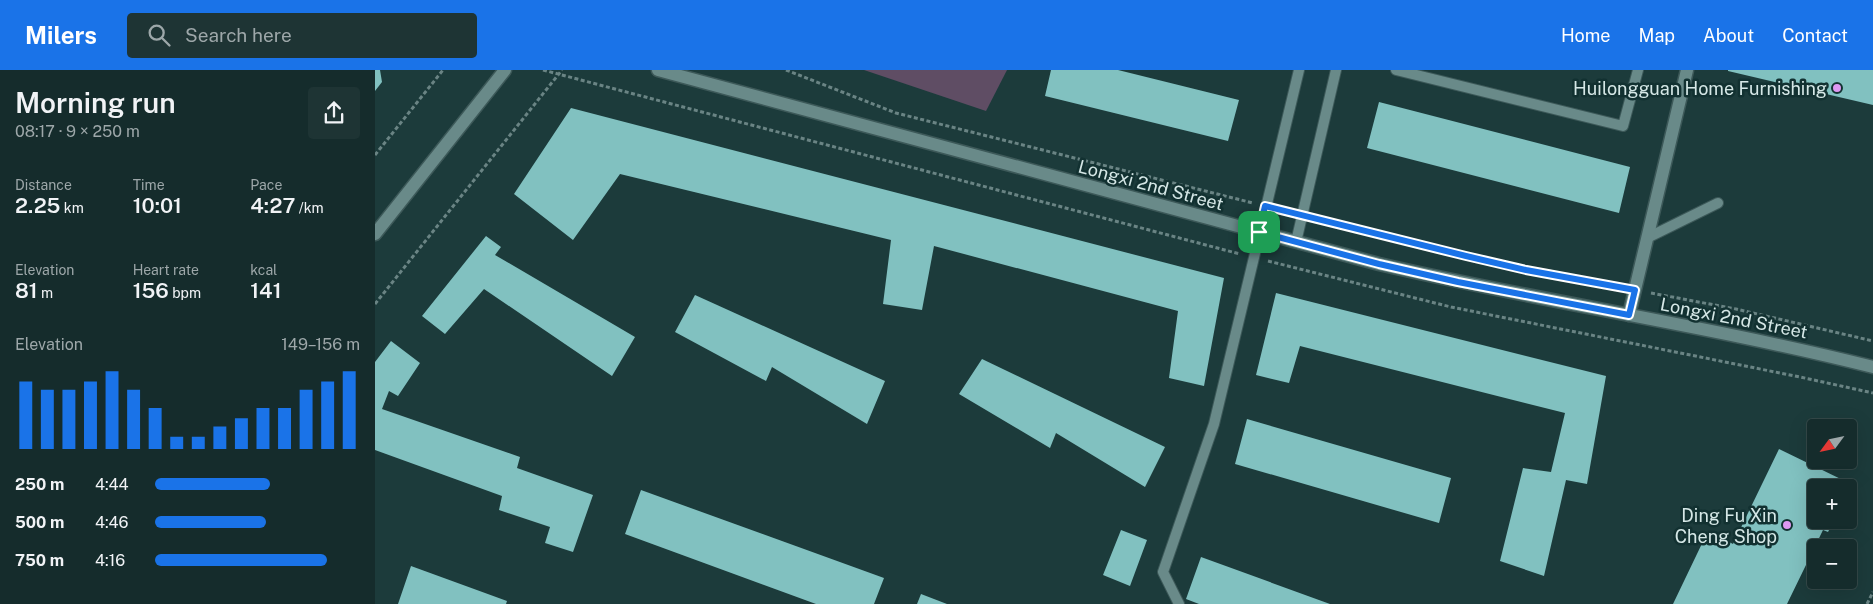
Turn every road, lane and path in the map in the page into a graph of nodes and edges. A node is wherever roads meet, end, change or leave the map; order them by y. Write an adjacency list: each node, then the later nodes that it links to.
1 (443, 70): 13 (path)
2 (505, 70): 18 (street)
3 (543, 70): 12 (path)
4 (561, 70): 12 (path)
5 (658, 70): 17 (street, Longxi 2nd Street)
6 (785, 70): 15 (path)
7 (1299, 70): 15 (lane)
8 (1336, 70): 16 (lane)
9 (1396, 70): 10 (lane)
10 (1638, 70)
11 (1687, 70): 19 (street)
12 (558, 74): 21 (path); 23 (path)
13 (375, 155)
14 (1718, 203): 19 (lane)
15 (1265, 206): 17 (lane)
16 (1302, 215): 20 (lane); 22 (path)
17 (1259, 232): 20 (street, Longxi 2nd Street); 21 (lane)
18 (375, 234)
19 (1647, 238): 22 (street)
20 (1296, 242): 24 (street, Longxi 2nd Street)
21 (1253, 257): 27 (path); 29 (lane)
22 (1635, 290): 24 (street); 25 (path)
23 (375, 304)
24 (1629, 315): 26 (street, Longxi 2nd Street)
25 (1873, 340)
26 (1873, 367)
27 (1873, 393)
28 (1873, 592): 30 (path)
29 (1179, 604)
30 (1867, 604)

